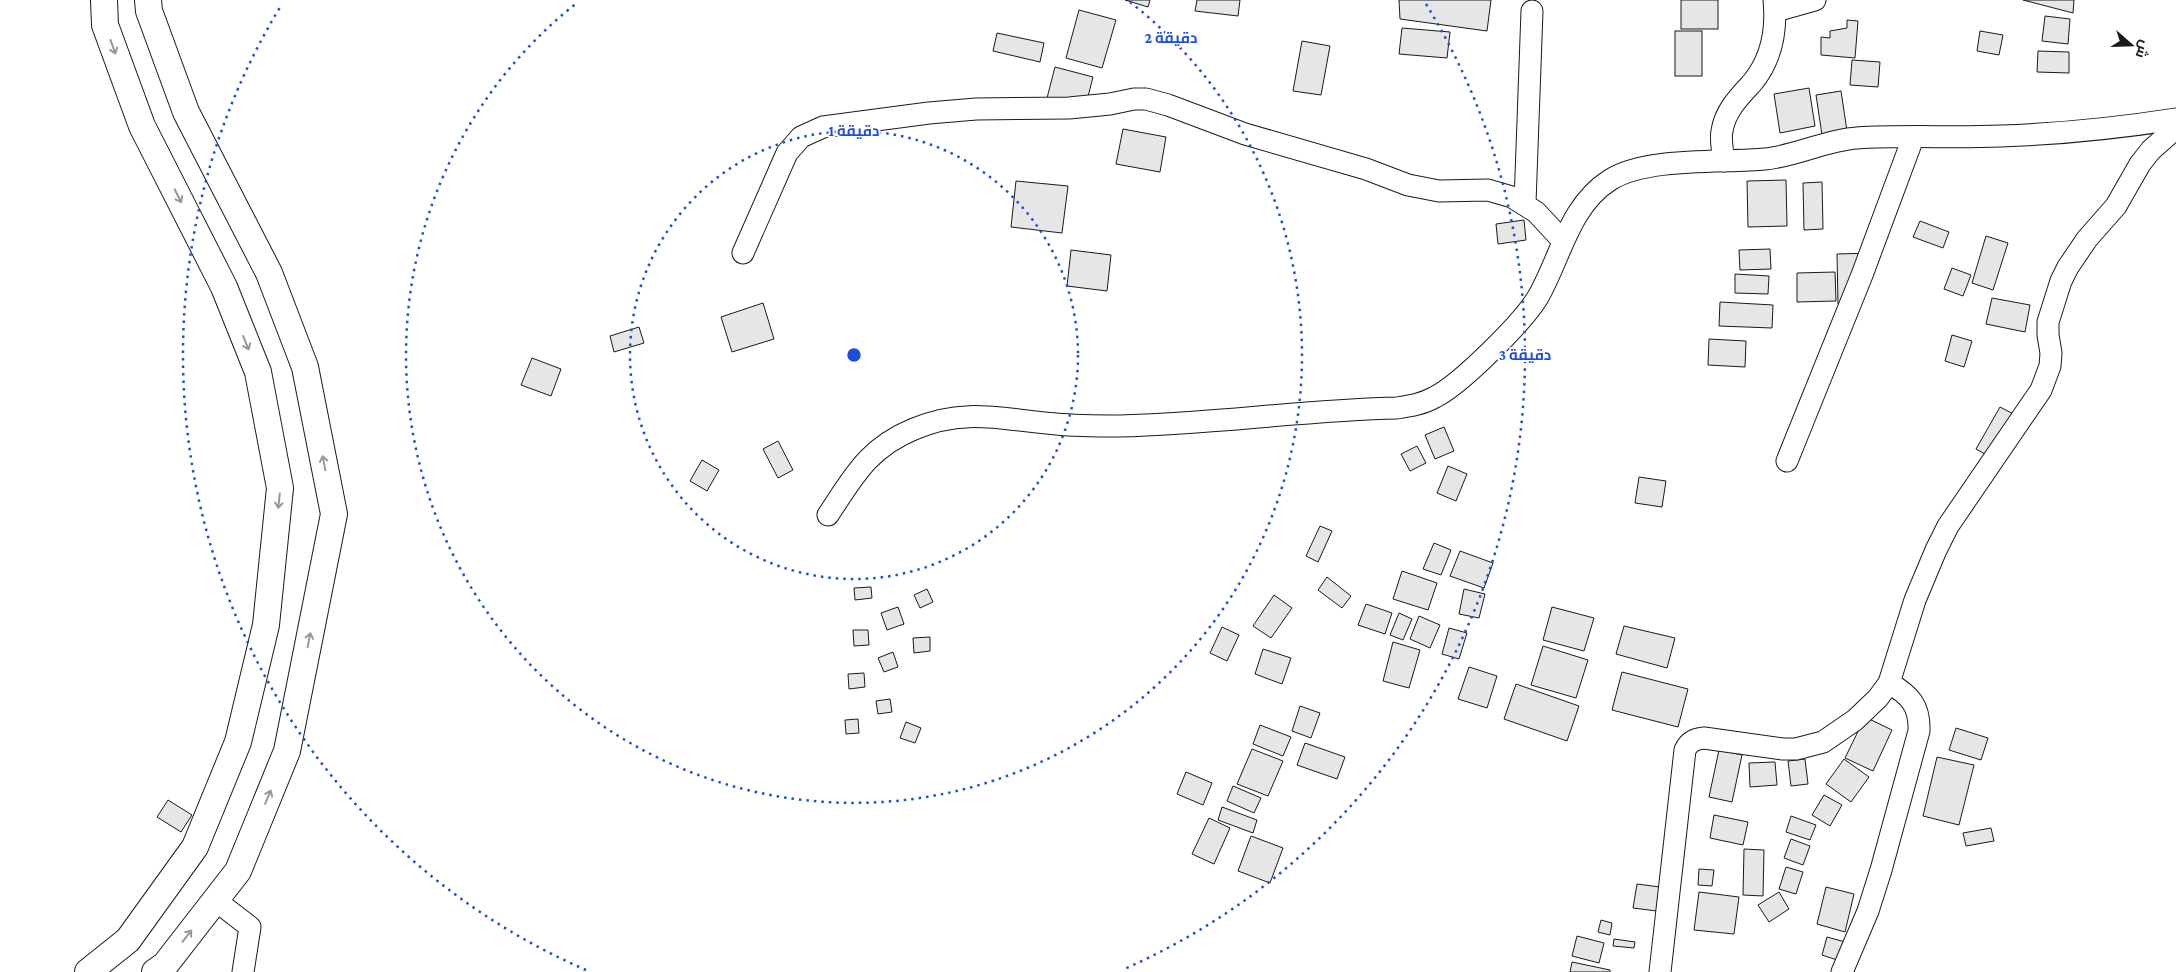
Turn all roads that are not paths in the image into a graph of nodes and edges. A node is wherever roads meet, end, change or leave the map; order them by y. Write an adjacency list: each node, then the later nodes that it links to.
1 (104, 0): 17 (main road, one-way to 17)
2 (148, 0): 16 (main road, one-way to 2)
3 (1815, 0): 4 (street)
4 (1775, 5): 9 (street)
5 (1532, 11): 10 (street)
6 (2176, 119): 8 (street)
7 (2176, 128): 15 (street)
8 (1914, 138): 9 (street); 13 (street)
9 (1724, 161): 11 (street)
10 (1525, 203): 11 (street); 12 (street)
11 (1563, 241): 14 (street)
12 (743, 253)
13 (1787, 461)
14 (828, 515)
15 (1889, 683): 20 (street); 21 (street)
16 (215, 900): 18 (main road, one-way to 16); 19 (street)
17 (88, 972)
18 (155, 972)
19 (243, 972)
20 (1660, 972)
21 (1842, 972)

